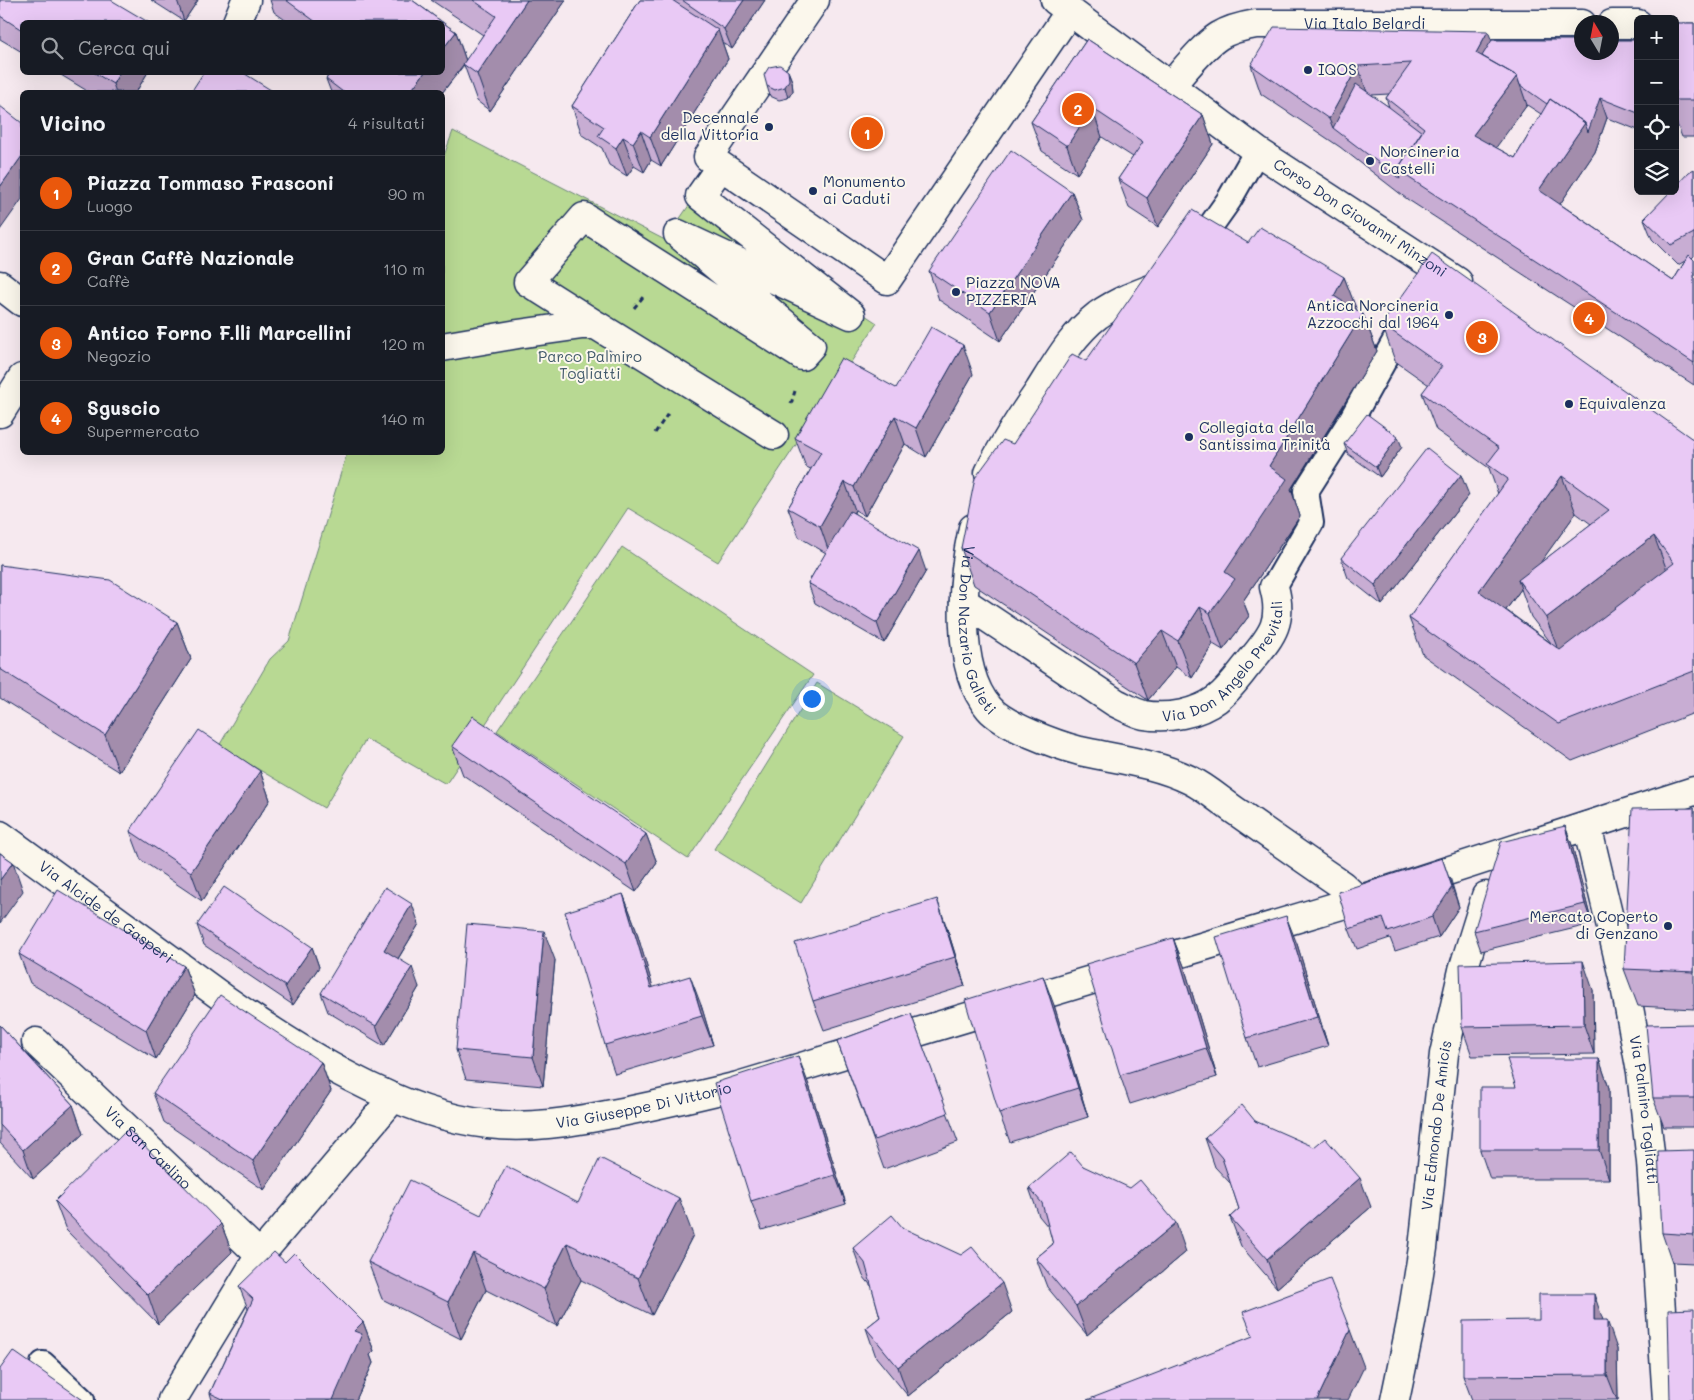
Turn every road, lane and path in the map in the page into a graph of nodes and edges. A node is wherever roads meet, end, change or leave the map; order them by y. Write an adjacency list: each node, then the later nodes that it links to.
1 (246, 0): 4 (street)
2 (815, 0): 10 (street)
3 (1063, 6): 8 (street, Corso Don Giovanni Minzoni); 10 (street)
4 (238, 20)
5 (1574, 24): 8 (street, Via Italo Belardi)
6 (1619, 24): 7 (street)
7 (1634, 24)
8 (1170, 86): 9 (street, Corso Don Giovanni Minzoni)
9 (1257, 151): 12 (lane, Via Don Nazario Galieti); 14 (street, Corso Don Giovanni Minzoni)
10 (721, 166): 19 (street)
11 (678, 277): 17 (path); 17 (street); 19 (street)
12 (1171, 282): 24 (street, Via Don Nazario Galieti)
13 (0, 285): 16 (street)
14 (1426, 285): 15 (street, Corso Don Giovanni Minzoni); 23 (lane, Via Don Angelo Previtali)
15 (1475, 294)
16 (20, 300)
17 (605, 330): 18 (street); 22 (street)
18 (445, 346)
19 (802, 356): 22 (path)
20 (20, 381): 21 (street)
21 (0, 414)
22 (774, 435)
23 (1274, 587): 24 (street, Via Don Angelo Previtali)
24 (964, 602): 29 (street, Via Don Nazario Galieti)
25 (1694, 791): 26 (street, Via Giuseppe Di Vittorio)
26 (1587, 826): 28 (street, Via Giuseppe Di Vittorio); 37 (street, Via Palmiro Togliatti)
27 (0, 835): 31 (street, Via Alcide de Gasperi)
28 (1498, 855): 29 (street, Via Giuseppe Di Vittorio); 36 (street, Via Edmondo De Amicis)
29 (1358, 900): 31 (street, Via Giuseppe Di Vittorio)
30 (36, 1042): 32 (street, Via San Carlino)
31 (393, 1098): 32 (street)
32 (260, 1255): 35 (street)
33 (43, 1364): 34 (lane)
34 (82, 1400)
35 (172, 1400)
36 (1394, 1400)
37 (1667, 1400)

